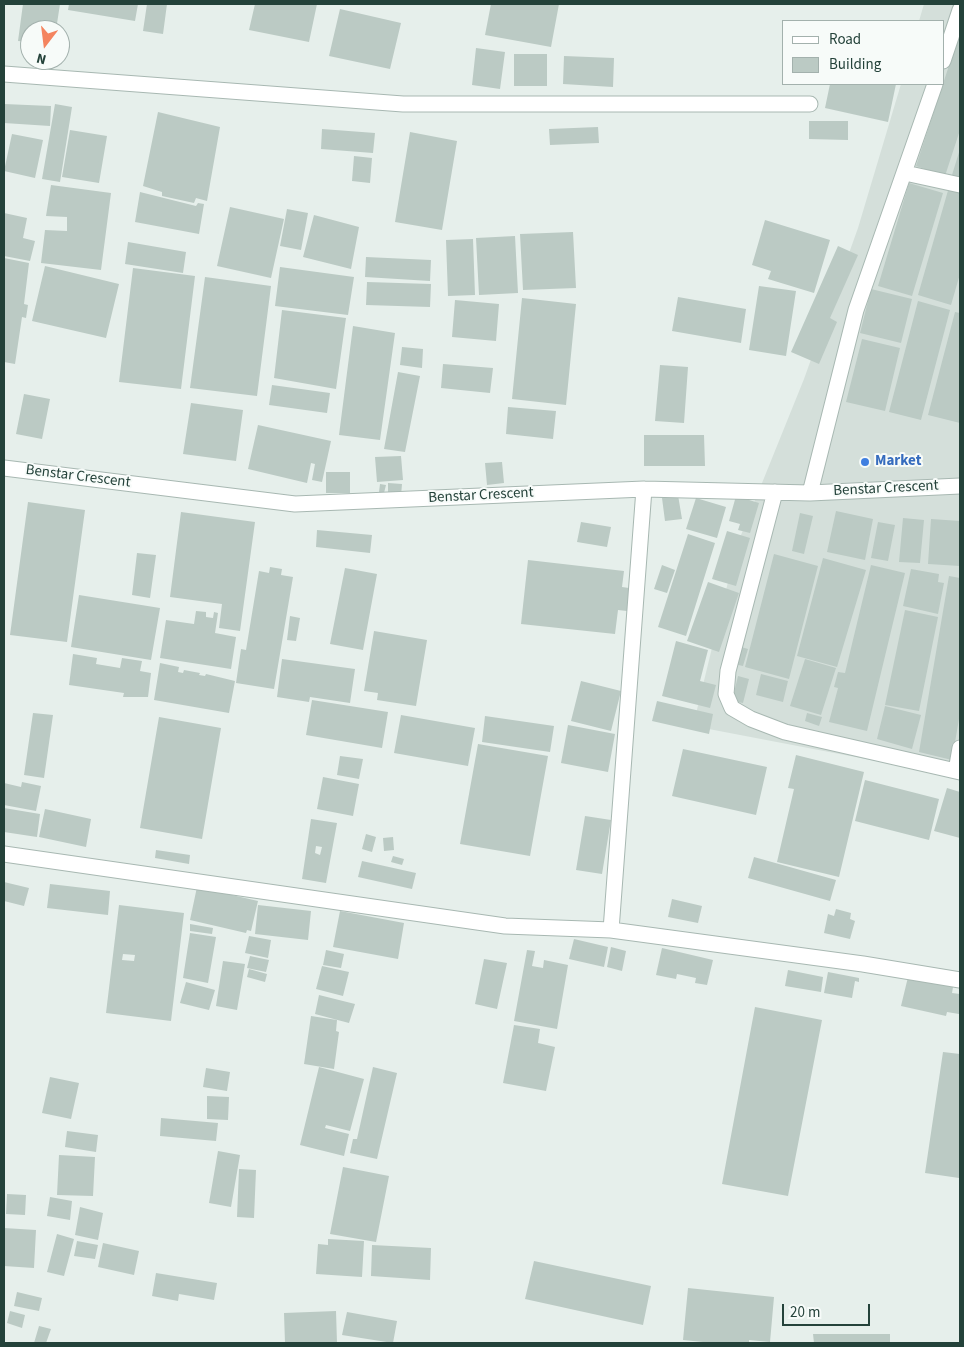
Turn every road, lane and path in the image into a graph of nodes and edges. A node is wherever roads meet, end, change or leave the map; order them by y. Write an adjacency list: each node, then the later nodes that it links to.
1 (960, 10): 2 (street)
2 (944, 58)
3 (4, 74): 5 (street)
4 (935, 85): 6 (street)
5 (810, 104)
6 (905, 173): 7 (street); 12 (street)
7 (960, 185)
8 (4, 468): 10 (street, Benstar Crescent)
9 (960, 486): 12 (street, Benstar Crescent)
10 (644, 489): 11 (street, Benstar Crescent); 16 (street)
11 (774, 492): 12 (street, Benstar Crescent); 14 (street)
12 (810, 493)
13 (960, 748): 14 (street)
14 (958, 772)
15 (4, 854): 16 (street)
16 (611, 930): 17 (street)
17 (960, 980)

